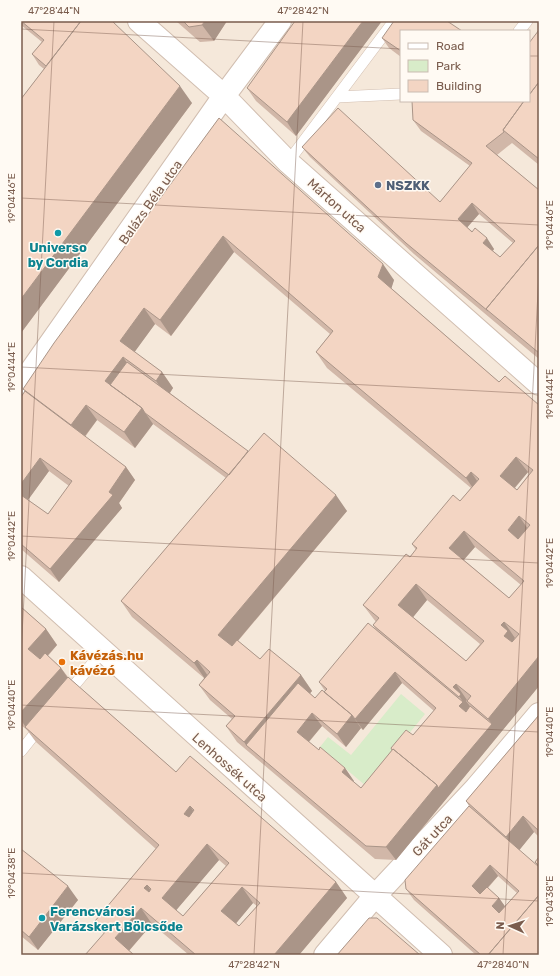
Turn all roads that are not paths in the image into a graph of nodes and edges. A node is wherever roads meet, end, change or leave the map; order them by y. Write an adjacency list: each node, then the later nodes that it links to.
1 (139, 21): 7 (street, Márton utca)
2 (280, 21): 7 (street, Balázs Béla utca)
3 (394, 21): 8 (lane)
4 (527, 21): 5 (lane)
5 (520, 30)
6 (400, 94): 8 (lane)
7 (224, 96): 9 (street, Márton utca); 11 (street, Balázs Béla utca)
8 (337, 97): 9 (lane)
9 (288, 162): 10 (street, Márton utca)
10 (539, 384)
11 (21, 385)
12 (21, 577): 13 (street, Lenhossék utca)
13 (102, 652): 14 (lane); 18 (street, Lenhossék utca)
14 (61, 701)
15 (539, 714): 18 (street, Gát utca)
16 (46, 720): 17 (lane)
17 (21, 751)
18 (374, 897): 19 (street, Gát utca); 20 (street, Lenhossék utca)
19 (325, 955)
20 (441, 955)

